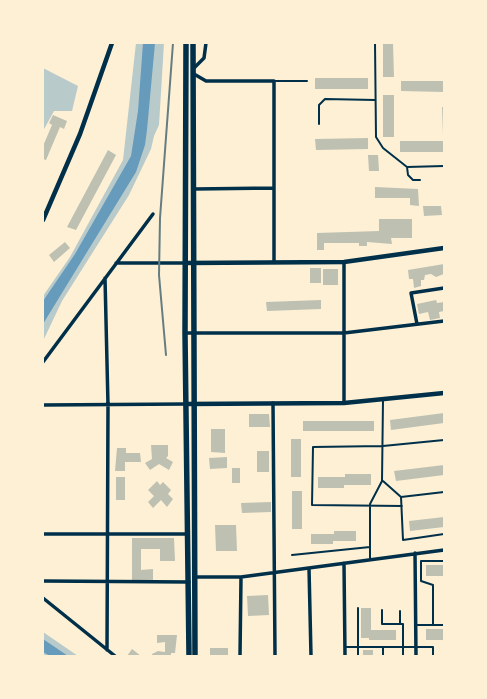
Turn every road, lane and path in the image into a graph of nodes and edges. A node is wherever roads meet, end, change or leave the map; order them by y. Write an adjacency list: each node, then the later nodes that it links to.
1 (112, 43): 17 (street)
2 (186, 43): 22 (main road)
3 (193, 43): 6 (main road)
4 (206, 43): 6 (street)
5 (375, 43): 9 (lane)
6 (194, 71): 7 (street); 15 (main road)
7 (274, 81): 8 (lane); 14 (street)
8 (307, 81)
9 (375, 100): 10 (lane); 12 (lane)
10 (319, 124)
11 (444, 166): 12 (lane)
12 (407, 167): 13 (lane)
13 (420, 180)
14 (274, 188): 15 (street); 19 (street)
15 (194, 189): 23 (main road)
16 (152, 214): 21 (street)
17 (43, 220)
18 (444, 248): 20 (street)
19 (274, 262): 20 (street); 23 (street)
20 (344, 262): 30 (street)
21 (116, 263): 22 (street); 24 (street)
22 (185, 263): 23 (street); 28 (main road)
23 (194, 263): 29 (main road)
24 (105, 278): 31 (street); 36 (street)
25 (444, 288): 27 (street)
26 (444, 320): 27 (street)
27 (417, 324): 30 (street)
28 (185, 333): 29 (street); 37 (main road)
29 (193, 333): 30 (street); 38 (main road)
30 (344, 333): 35 (street)
31 (43, 362)
32 (444, 393): 33 (street)
33 (383, 399): 35 (street); 41 (lane)
34 (272, 403): 35 (street); 38 (street); 59 (street)
35 (344, 403)
36 (108, 404): 37 (street); 39 (street); 48 (street)
37 (186, 404): 38 (street); 49 (main road)
38 (193, 404): 60 (main road)
39 (43, 405)
40 (444, 440): 41 (lane)
41 (383, 446): 42 (lane); 45 (lane)
42 (382, 481): 44 (lane); 45 (lane)
43 (444, 492): 44 (lane)
44 (401, 497): 46 (lane)
45 (370, 506): 46 (lane); 51 (lane)
46 (402, 506): 50 (lane)
47 (43, 534): 48 (street)
48 (108, 534): 49 (street); 63 (street)
49 (189, 534): 64 (main road)
50 (444, 534)
51 (370, 547): 54 (lane); 55 (lane)
52 (444, 550): 53 (street)
53 (415, 554): 55 (street); 70 (street)
54 (292, 556)
55 (370, 560): 57 (street)
56 (444, 561): 71 (lane)
57 (344, 563): 58 (street); 73 (street)
58 (309, 568): 59 (street); 84 (street)
59 (274, 573): 61 (street); 83 (street)
60 (195, 577): 61 (street); 81 (main road)
61 (240, 577): 82 (street)
62 (43, 581): 63 (street)
63 (108, 582): 64 (street); 78 (street)
64 (189, 582): 80 (main road)
65 (43, 598): 78 (street)
66 (358, 608): 74 (lane)
67 (382, 610): 69 (lane)
68 (400, 611): 69 (lane)
69 (400, 624): 76 (lane)
70 (416, 625): 71 (lane); 77 (street)
71 (433, 625): 72 (lane)
72 (444, 625)
73 (345, 647): 74 (lane); 85 (street)
74 (358, 647): 75 (lane); 86 (lane)
75 (383, 647): 76 (lane); 87 (lane)
76 (403, 647): 77 (lane); 88 (lane)
77 (416, 647): 89 (street); 90 (lane)
78 (107, 650): 79 (street)
79 (115, 656)
80 (189, 656)
81 (195, 656)
82 (240, 656)
83 (275, 656)
84 (311, 656)
85 (345, 656)
86 (358, 656)
87 (383, 656)
88 (403, 656)
89 (416, 656)
90 (434, 656)

